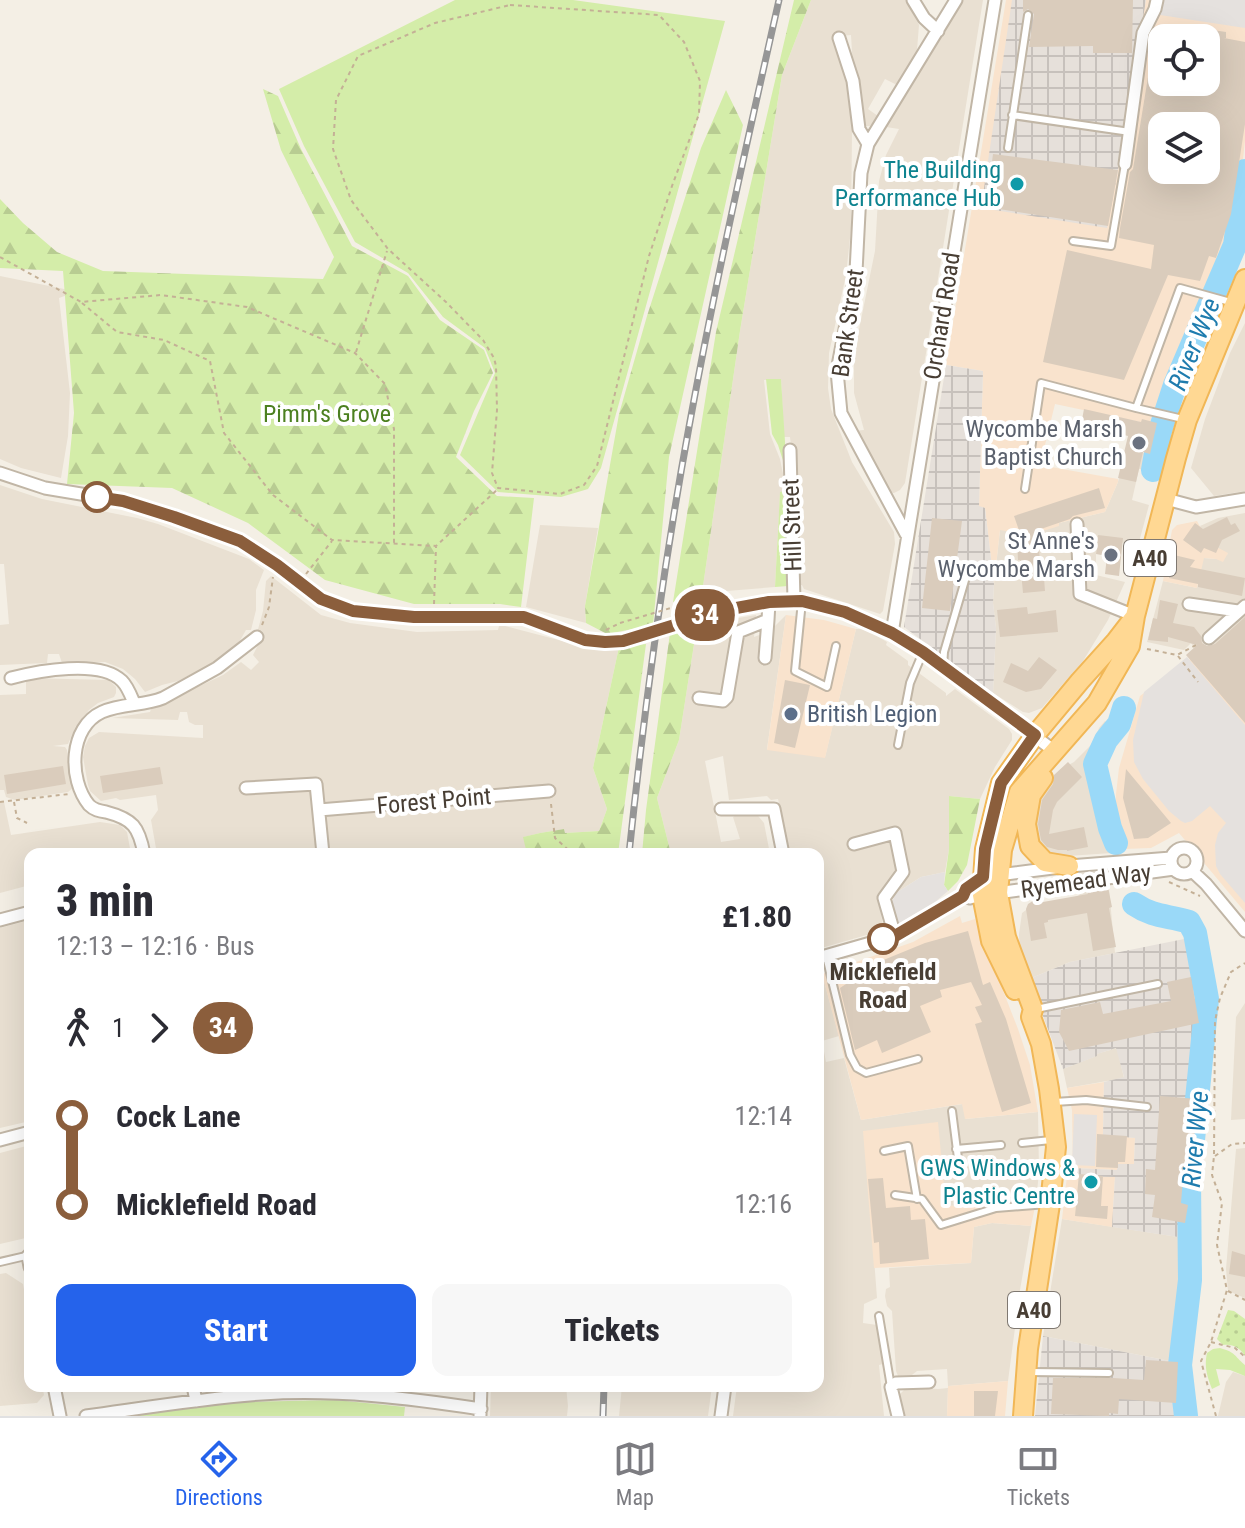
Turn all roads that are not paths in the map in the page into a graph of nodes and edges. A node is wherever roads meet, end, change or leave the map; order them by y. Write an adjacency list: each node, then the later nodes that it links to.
1 (913, 0): 6 (street)
2 (956, 0): 6 (street, Bank Street)
3 (995, 0): 23 (street, Orchard Road)
4 (1157, 0): 9 (street)
5 (1028, 15): 8 (lane)
6 (938, 31): 10 (street, Bank Street)
7 (839, 38): 10 (street, Bank Street)
8 (1012, 115): 9 (lane); 11 (lane)
9 (1130, 132): 12 (street)
10 (868, 144): 23 (street, Bank Street)
11 (1008, 148)
12 (1125, 164): 13 (lane)
13 (1073, 241)
14 (1237, 291): 15 (lane); 16 (main road, A40)
15 (1136, 408): 16 (lane); 19 (lane)
16 (1180, 419): 21 (main road, A40)
17 (790, 450): 25 (street, Hill Street)
18 (0, 473): 26 (street, bridge)
19 (1025, 489)
20 (1244, 497): 21 (street)
21 (1166, 499): 29 (main road, A40)
22 (1077, 524): 29 (street)
23 (906, 535): 31 (street, Orchard Road)
24 (968, 570): 38 (lane)
25 (798, 601): 26 (street); 31 (street); 34 (lane)
26 (769, 602): 30 (street)
27 (1189, 604): 28 (street)
28 (1242, 608): 33 (street)
29 (1135, 616): 35 (main road, A40); 43 (main road, A40)
30 (768, 620): 37 (street); 40 (street)
31 (892, 633): 36 (street)
32 (257, 637): 41 (street)
33 (1209, 638)
34 (836, 646)
35 (1130, 646): 43 (main road, A40); 43 (main road, A40)
36 (923, 652): 38 (street); 42 (lane)
37 (765, 658)
38 (943, 667): 43 (street)
39 (11, 678): 41 (street)
40 (699, 698)
41 (134, 703): 49 (street)
42 (898, 745)
43 (1047, 745): 53 (main road); 55 (main road, A40)
44 (246, 788): 47 (street)
45 (549, 791): 47 (street, Forest Point)
46 (721, 809): 51 (street)
47 (319, 810): 50 (street)
48 (854, 844): 59 (street)
49 (143, 848)
50 (322, 848)
51 (782, 848)
52 (1173, 864): 53 (street, Ryemead Way); 54 (street, Ryemead Way); 54 (street, Ryemead Way); 55 (street, Ryemead Way)
53 (1069, 866): 55 (street, Ryemead Way)
54 (1192, 871): 58 (street, Ryemead Way)
55 (985, 887): 59 (street); 63 (main road, A40)
56 (24, 914): 57 (street)
57 (0, 920)
58 (1245, 931)
59 (895, 936): 60 (street)
60 (824, 956)
61 (824, 964): 64 (lane)
62 (1158, 984): 63 (lane)
63 (1030, 1012): 65 (main road, A40)
64 (918, 1059)
65 (1051, 1102): 66 (lane); 70 (main road, A40)
66 (1147, 1107)
67 (952, 1111): 73 (lane)
68 (24, 1134): 69 (street)
69 (0, 1140)
70 (1055, 1140): 71 (lane); 78 (main road, A40)
71 (1022, 1143)
72 (1001, 1145): 73 (lane)
73 (956, 1149): 75 (lane)
74 (884, 1151): 77 (lane)
75 (960, 1174)
76 (895, 1195): 77 (lane)
77 (917, 1199): 78 (lane)
78 (1050, 1204): 82 (main road, A40)
79 (24, 1260): 80 (lane)
80 (0, 1262)
81 (879, 1316): 85 (lane)
82 (1026, 1372): 83 (lane); 98 (main road, A40)
83 (1109, 1373)
84 (929, 1382): 85 (street)
85 (891, 1387): 97 (street)
86 (55, 1392): 94 (street)
87 (194, 1392): 92 (street)
88 (298, 1392): 92 (street)
89 (350, 1392): 93 (street)
90 (481, 1392): 93 (street)
91 (724, 1392): 96 (street)
92 (196, 1401): 95 (street)
93 (480, 1412)
94 (60, 1416)
95 (86, 1416)
96 (721, 1416)
97 (898, 1416)
98 (1023, 1416)

